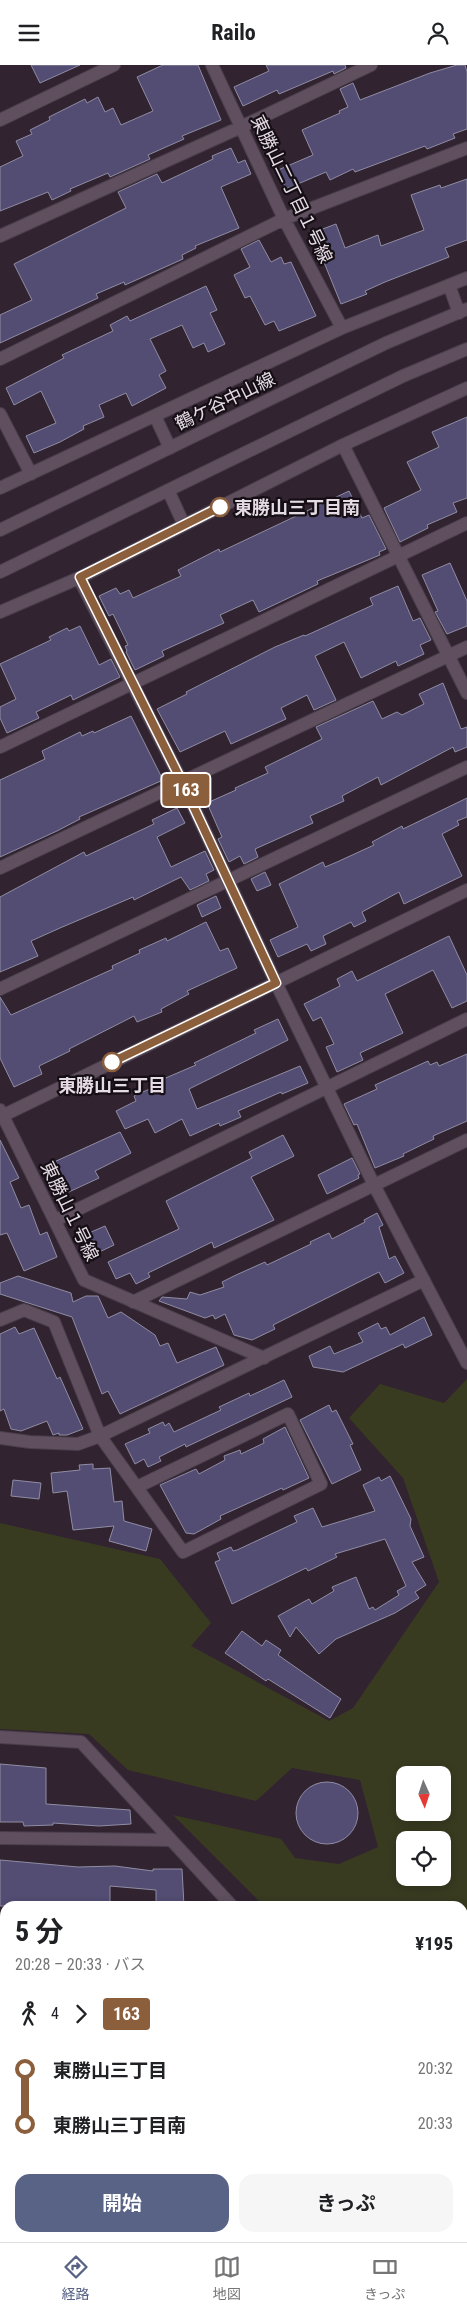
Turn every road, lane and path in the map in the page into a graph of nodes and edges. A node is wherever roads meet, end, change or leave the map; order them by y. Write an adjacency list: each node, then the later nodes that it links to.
1 (114, 65): 4 (street)
2 (212, 65): 5 (street, 東勝山二丁目１号線)
3 (371, 65): 5 (street)
4 (0, 120)
5 (241, 127): 7 (street, 東勝山二丁目１号線); 8 (street)
6 (467, 148): 7 (street)
7 (284, 219): 12 (street, 東勝山二丁目１号線); 14 (street)
8 (0, 236)
9 (467, 278): 10 (street)
10 (449, 285): 11 (street); 12 (street)
11 (463, 311): 19 (street, 鶴ケ谷中山線)
12 (342, 328): 17 (street)
13 (467, 349): 22 (street)
14 (0, 359)
15 (467, 388): 18 (street)
16 (0, 413): 20 (street)
17 (155, 416): 19 (street); 20 (street)
18 (343, 445): 24 (street); 26 (street)
19 (170, 448): 25 (street, 鶴ケ谷中山線)
20 (31, 474): 21 (street)
21 (0, 488)
22 (168, 490): 24 (street); 27 (street)
23 (467, 523): 26 (street)
24 (184, 525): 28 (street)
25 (0, 530)
26 (399, 554): 31 (street); 32 (street)
27 (0, 572)
28 (80, 577): 29 (street); 32 (street)
29 (0, 612)
30 (467, 647): 31 (street)
31 (449, 655): 33 (street); 36 (street)
32 (134, 683): 34 (street); 36 (street)
33 (467, 693)
34 (0, 747)
35 (467, 767): 38 (street)
36 (182, 782): 37 (street); 38 (street)
37 (0, 868)
38 (228, 882): 40 (street); 41 (street)
39 (467, 890): 40 (street)
40 (276, 983): 43 (street); 44 (street)
41 (0, 989)
42 (467, 1019): 43 (street)
43 (326, 1087): 46 (street); 47 (street)
44 (1, 1114): 47 (street, 東勝山１号線)
45 (467, 1140): 46 (street)
46 (374, 1185): 48 (street); 49 (street)
47 (56, 1220): 49 (street, 東勝山１号線)
48 (424, 1280): 51 (street); 52 (street)
49 (133, 1301): 51 (street, 東勝山１号線)
50 (0, 1320): 53 (street)
51 (264, 1358): 53 (street)
52 (467, 1363)
53 (100, 1436): 54 (street); 55 (street)
54 (0, 1438)
55 (137, 1487): 55 (street)
56 (0, 1737): 58 (street)
57 (0, 1838): 58 (street)
58 (170, 1840): 59 (street)
59 (227, 1901)

